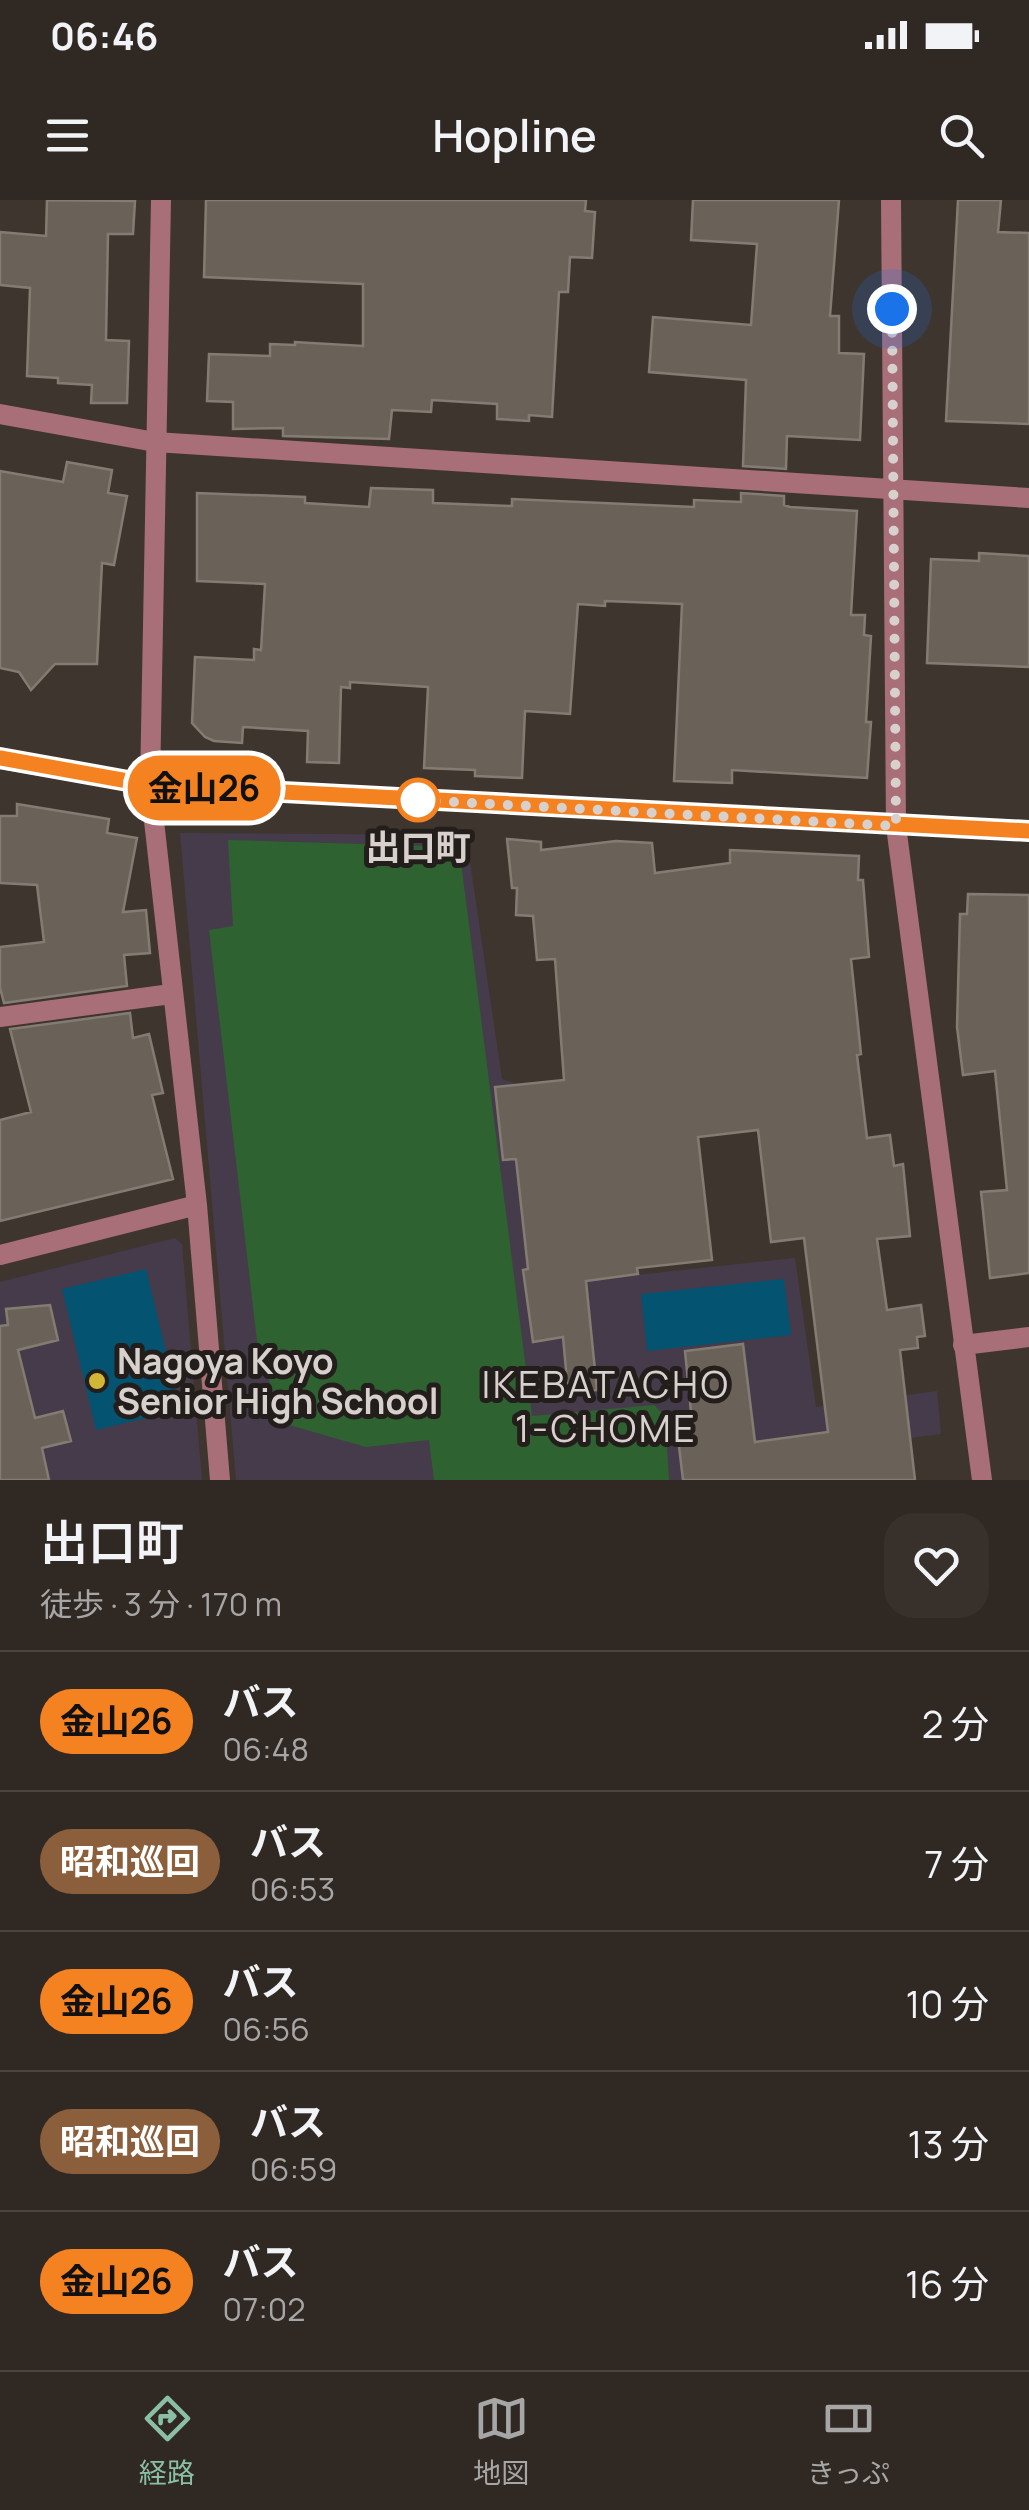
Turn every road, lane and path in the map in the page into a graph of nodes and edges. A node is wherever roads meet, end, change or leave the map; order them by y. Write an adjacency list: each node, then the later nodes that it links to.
1 (161, 200): 4 (street)
2 (891, 200): 5 (street)
3 (0, 414): 4 (street)
4 (156, 442): 5 (street); 8 (street)
5 (893, 490): 6 (street); 9 (street)
6 (1029, 498)
7 (0, 758): 8 (street)
8 (150, 785): 9 (street); 11 (street)
9 (896, 826): 10 (street); 16 (street)
10 (1029, 832)
11 (171, 994): 12 (street); 13 (street)
12 (0, 1017)
13 (197, 1205): 14 (street); 17 (street)
14 (0, 1256)
15 (1029, 1337): 16 (street)
16 (964, 1345): 18 (street)
17 (220, 1480)
18 (982, 1480)

